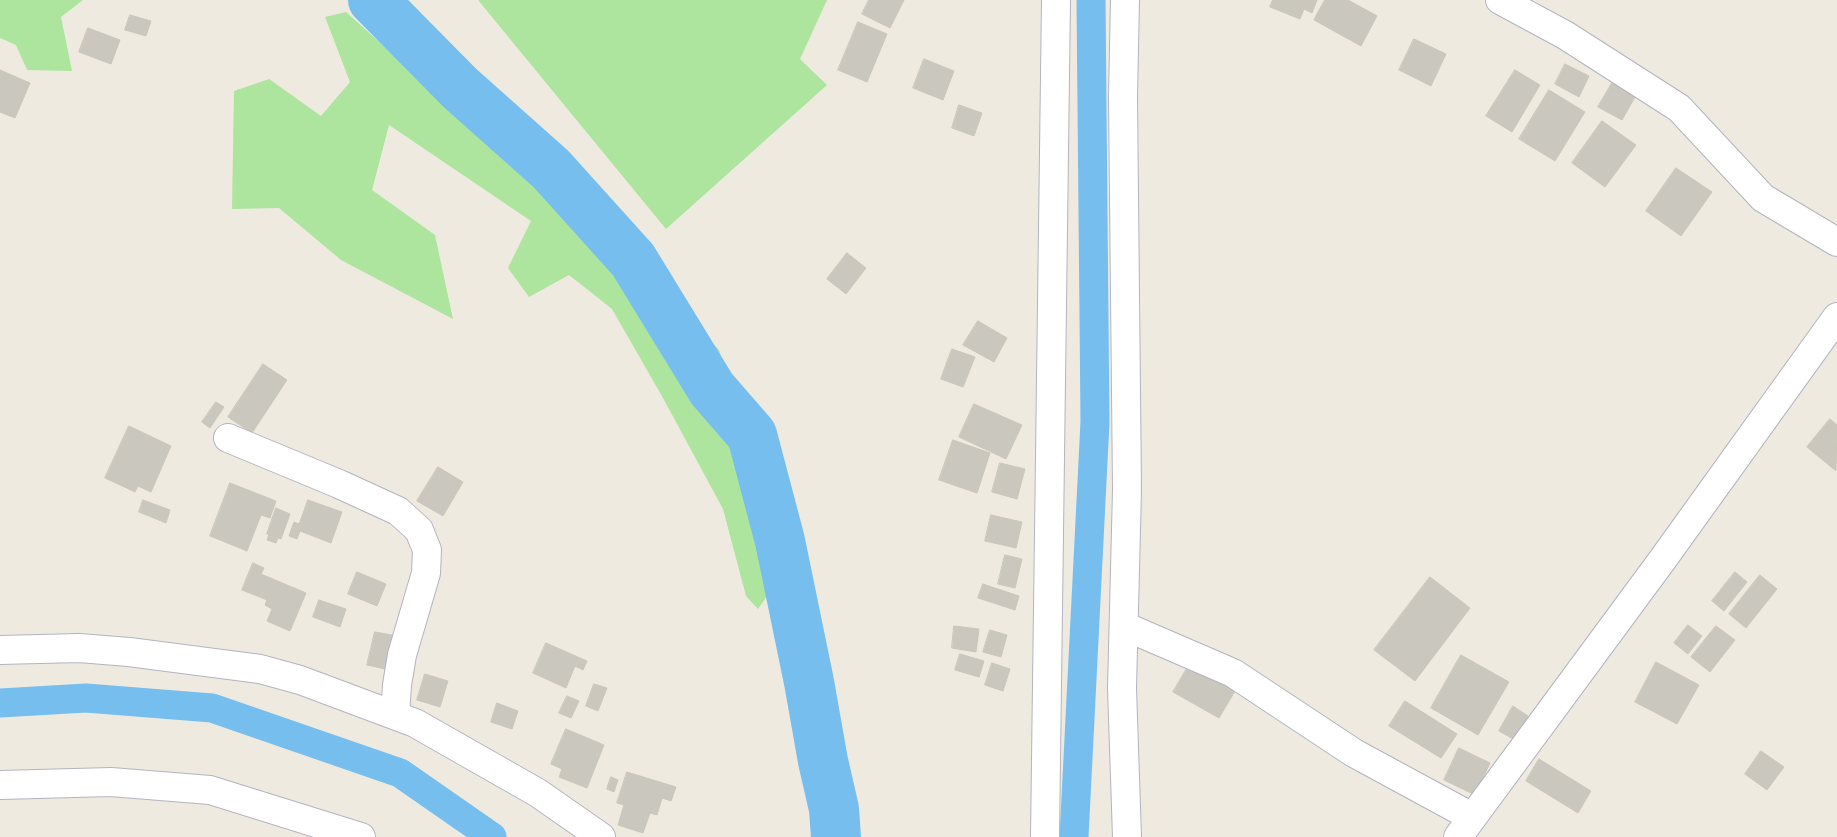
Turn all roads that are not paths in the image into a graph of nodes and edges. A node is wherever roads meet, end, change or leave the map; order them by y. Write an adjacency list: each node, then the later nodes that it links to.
1 (1056, 0): 14 (street)
2 (1125, 0): 7 (street)
3 (1500, 0): 4 (street)
4 (1837, 242)
5 (1837, 317): 11 (street)
6 (228, 438): 9 (street)
7 (1124, 626): 11 (street); 15 (street)
8 (0, 650): 9 (street)
9 (395, 715): 13 (street)
10 (0, 785): 12 (street)
11 (1465, 827)
12 (361, 837)
13 (601, 837)
14 (1045, 837)
15 (1127, 837)

